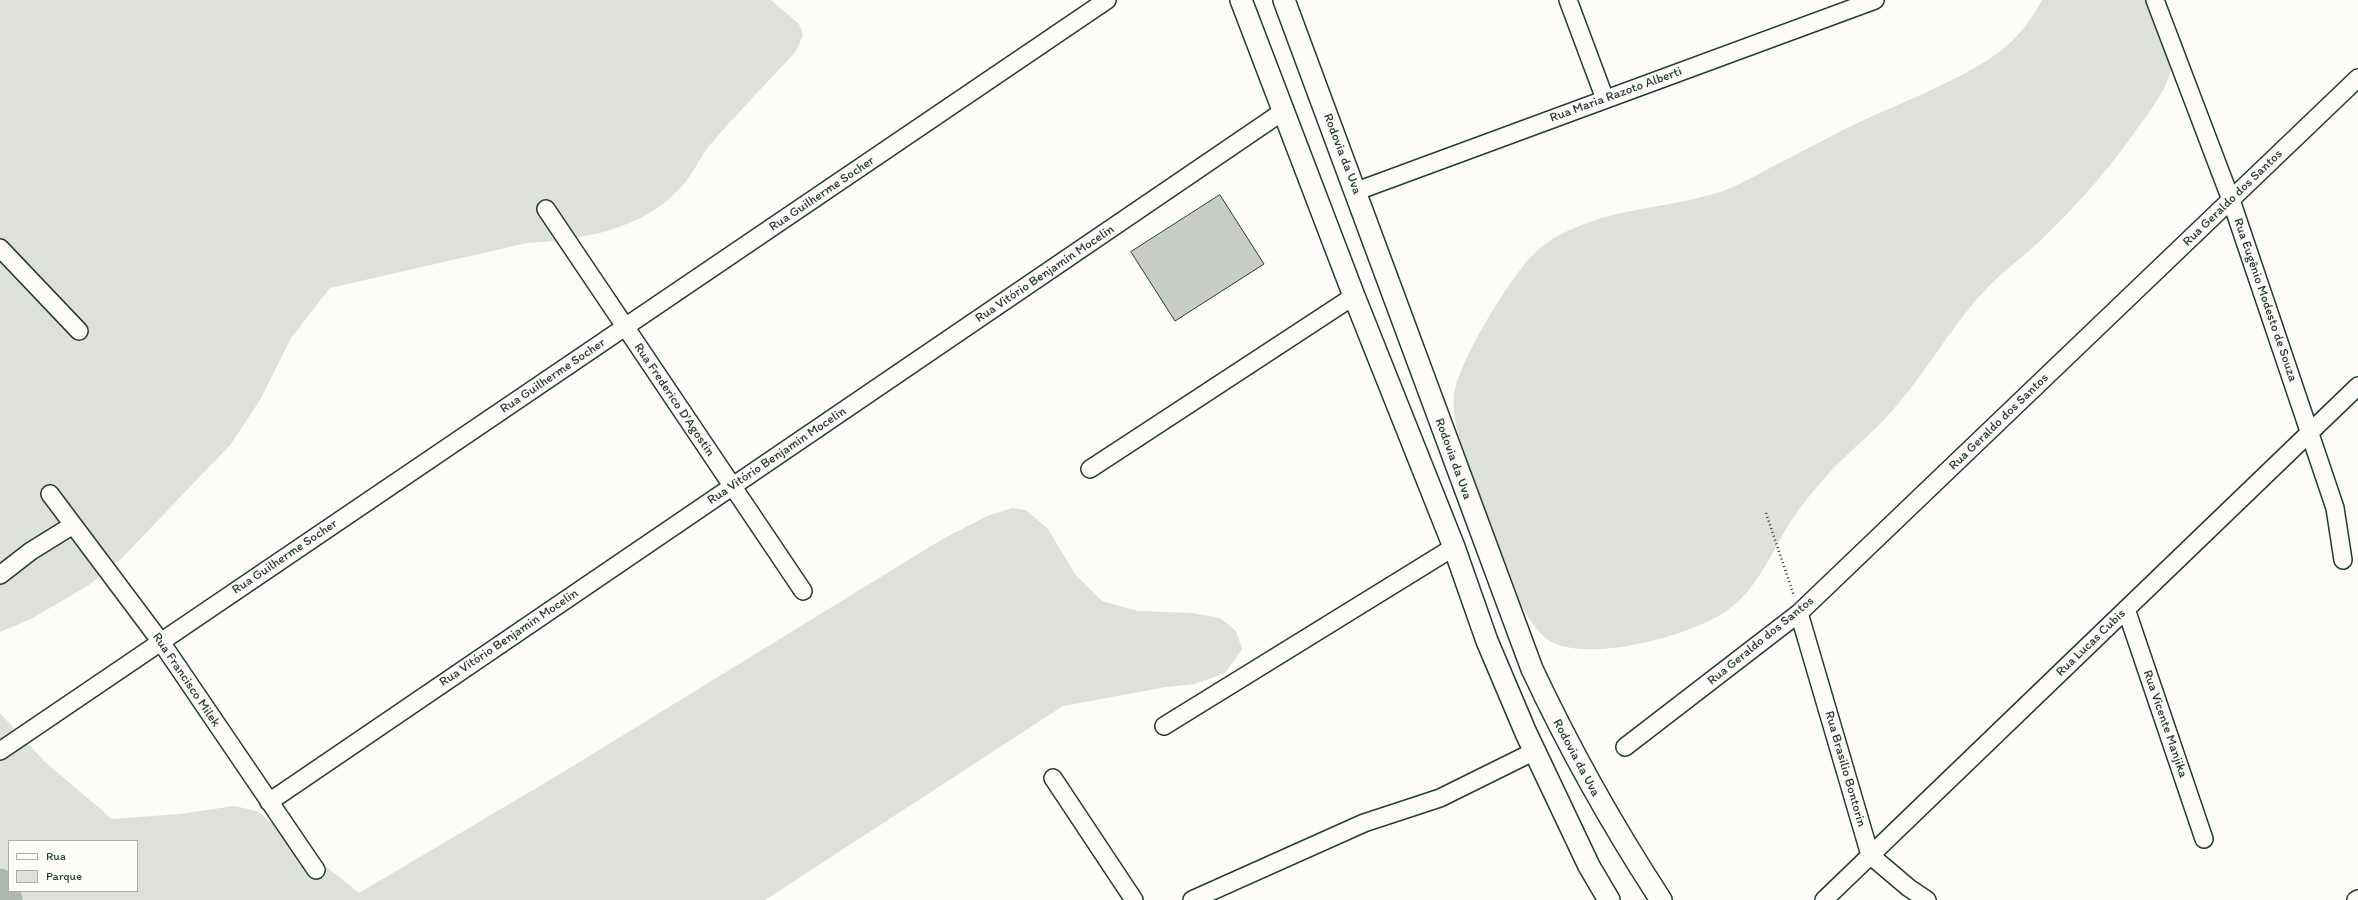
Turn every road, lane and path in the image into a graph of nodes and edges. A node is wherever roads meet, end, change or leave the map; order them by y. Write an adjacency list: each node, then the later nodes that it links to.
1 (1107, 0): 15 (street, Rua Guilherme Socher)
2 (1241, 0): 9 (main road)
3 (1284, 0): 10 (main road, Rodovia da Uva)
4 (1568, 0): 8 (street)
5 (1875, 0): 8 (street, Rua Maria Razoto Alberti)
6 (2155, 0): 11 (street, Rua Eugênio Modesto de Souza)
7 (2358, 78): 11 (street, Rua Geraldo dos Santos)
8 (1604, 100): 10 (street, Rua Maria Razoto Alberti)
9 (1285, 110): 14 (main road); 20 (street, Rua Vitório Benjamin Mocelin)
10 (1357, 192): 43 (main road, Rodovia da Uva)
11 (2231, 200): 18 (street, Rua Eugênio Modesto de Souza); 29 (street, Rua Geraldo dos Santos)
12 (546, 209): 15 (street, Rua Frederico D'Agostin)
13 (0, 248): 16 (street)
14 (1354, 296): 19 (street); 24 (main road)
15 (625, 327): 20 (street, Rua Frederico D'Agostin); 30 (street, Rua Guilherme Socher)
16 (80, 331)
17 (2358, 386): 18 (street, Rua Lucas Cubis)
18 (2310, 432): 25 (street, Rua Eugênio Modesto de Souza); 28 (street, Rua Lucas Cubis)
19 (1090, 469)
20 (733, 486): 27 (street, Rua Frederico D'Agostin); 36 (street, Rua Vitório Benjamin Mocelin)
21 (50, 494): 23 (street, Rua Francisco Milek)
22 (1766, 513): 29 (path)
23 (73, 525): 26 (street); 30 (street, Rua Francisco Milek)
24 (1454, 547): 31 (street); 34 (main road)
25 (2343, 560)
26 (0, 574)
27 (803, 591)
28 (2126, 609): 37 (street, Rua Vicente Manjika); 38 (street, Rua Lucas Cubis)
29 (1799, 613): 32 (street, Rua Geraldo dos Santos); 38 (street, Rua Brasilio Bontorin)
30 (161, 642): 33 (street, Rua Guilherme Socher); 36 (street, Rua Francisco Milek)
31 (1164, 726)
32 (1625, 747)
33 (0, 751)
34 (1534, 751): 41 (street); 42 (main road)
35 (1053, 778): 40 (street)
36 (269, 802): 39 (street, Rua Francisco Milek)
37 (2204, 839)
38 (1870, 855): 44 (street, Rua Lucas Cubis); 45 (street)
39 (316, 870)
40 (1134, 900)
41 (1192, 900)
42 (1609, 900)
43 (1660, 900)
44 (1824, 900)
45 (1927, 900)

